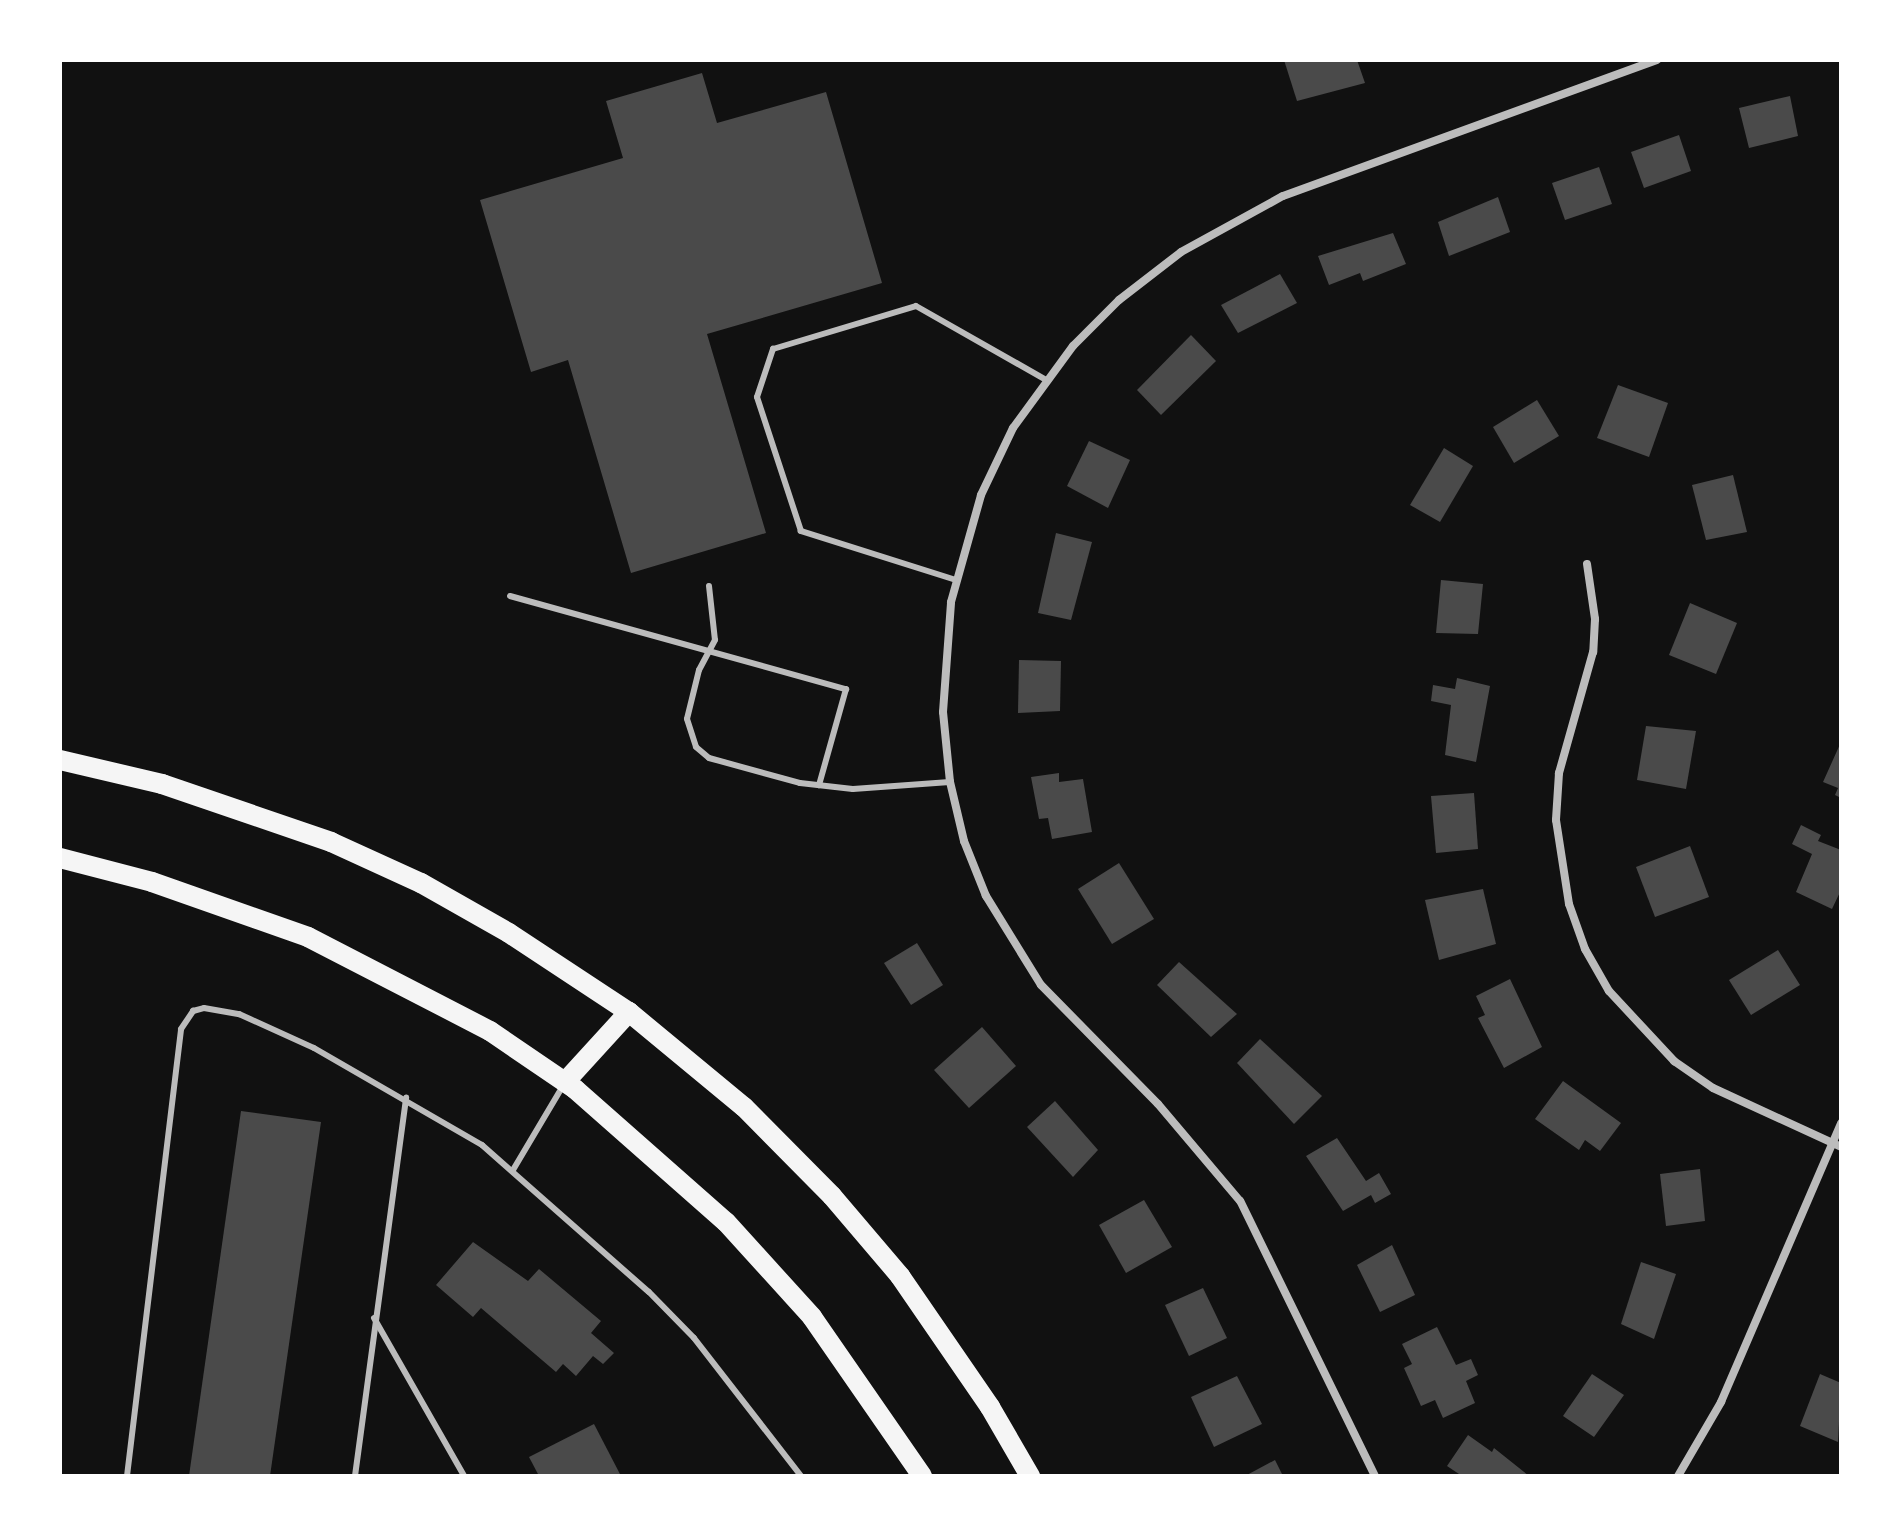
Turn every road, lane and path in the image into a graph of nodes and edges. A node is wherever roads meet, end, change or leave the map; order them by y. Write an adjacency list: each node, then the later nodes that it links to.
1 (1657, 60): 2 (street)
2 (1046, 380): 4 (street); 4 (lane)
3 (1587, 564): 16 (street)
4 (956, 580): 9 (street)
5 (709, 586): 7 (lane)
6 (510, 596): 7 (lane)
7 (710, 650): 10 (lane); 10 (lane)
8 (60, 760): 12 (main road)
9 (950, 782): 10 (lane); 27 (street)
10 (819, 785)
11 (60, 858): 13 (main road)
12 (629, 1012): 13 (main road); 26 (main road)
13 (565, 1082): 17 (lane); 25 (main road)
14 (406, 1097): 17 (lane); 18 (lane); 20 (lane)
15 (1841, 1123): 16 (street)
16 (1836, 1145): 28 (street)
17 (513, 1170): 24 (lane)
18 (374, 1318): 19 (lane); 23 (lane)
19 (356, 1464): 21 (lane); 22 (lane)
20 (127, 1476)
21 (355, 1476)
22 (364, 1476)
23 (464, 1476)
24 (801, 1476)
25 (922, 1476)
26 (1030, 1476)
27 (1375, 1476)
28 (1678, 1476)

